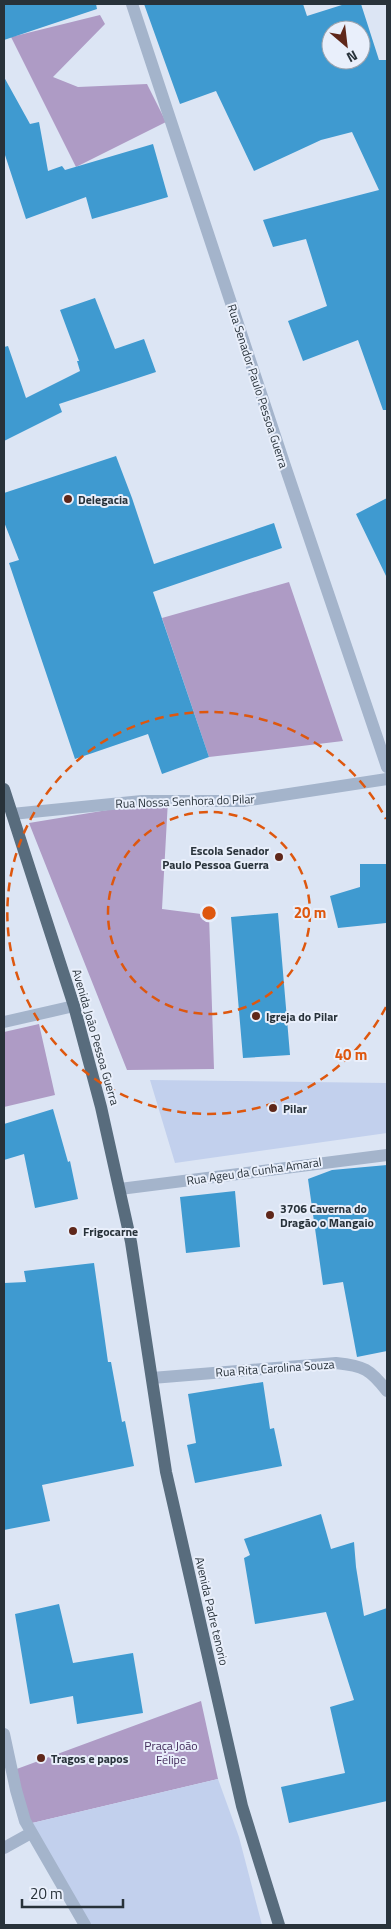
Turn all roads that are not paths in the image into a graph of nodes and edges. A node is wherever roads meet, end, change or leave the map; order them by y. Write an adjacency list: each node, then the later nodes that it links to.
1 (132, 4): 2 (street, Rua Senador Paulo Pessoa Guerra)
2 (387, 767)
3 (387, 779): 5 (street, Rua Nossa Senhora do Pilar)
4 (4, 789): 5 (main road, Avenida João Pessoa Guerra)
5 (12, 814): 6 (main road, Avenida João Pessoa Guerra)
6 (74, 1006): 7 (street); 9 (main road, Avenida João Pessoa Guerra)
7 (4, 1022)
8 (387, 1155): 9 (street, Rua Ageu da Cunha Amaral)
9 (120, 1189): 10 (main road, Avenida João Pessoa Guerra)
10 (140, 1298): 11 (main road, Avenida Padre tenorio)
11 (152, 1378): 12 (street, Rua Rita Carolina Souza); 17 (main road, Avenida Padre tenorio)
12 (387, 1391)
13 (4, 1734): 14 (street)
14 (31, 1833): 15 (street); 16 (street)
15 (4, 1848)
16 (84, 1925)
17 (279, 1925)

